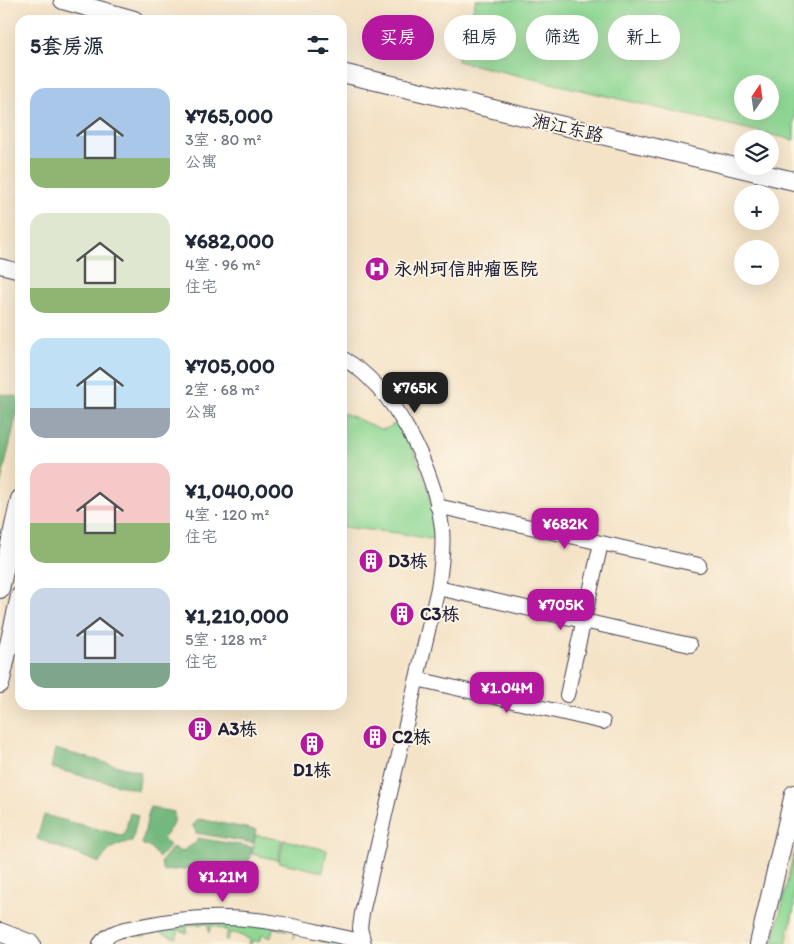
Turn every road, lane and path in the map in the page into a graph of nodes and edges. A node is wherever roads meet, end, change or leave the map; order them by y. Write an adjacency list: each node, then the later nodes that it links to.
1 (63, 0): 2 (main road)
2 (114, 15)
3 (347, 74): 4 (main road, 湘江东路)
4 (794, 182)
5 (0, 266): 6 (street)
6 (15, 270)
7 (347, 362): 8 (street)
8 (437, 506): 10 (street); 12 (street)
9 (15, 522): 13 (main road)
10 (601, 543): 11 (street); 15 (street)
11 (699, 565)
12 (438, 588): 15 (street); 17 (street)
13 (0, 589)
14 (15, 618): 18 (main road)
15 (583, 621): 16 (street); 19 (street)
16 (690, 645)
17 (417, 679): 20 (street); 22 (street)
18 (0, 684)
19 (567, 695)
20 (603, 722)
21 (794, 794): 24 (main road)
22 (363, 942): 23 (street)
23 (100, 944)
24 (759, 944)

